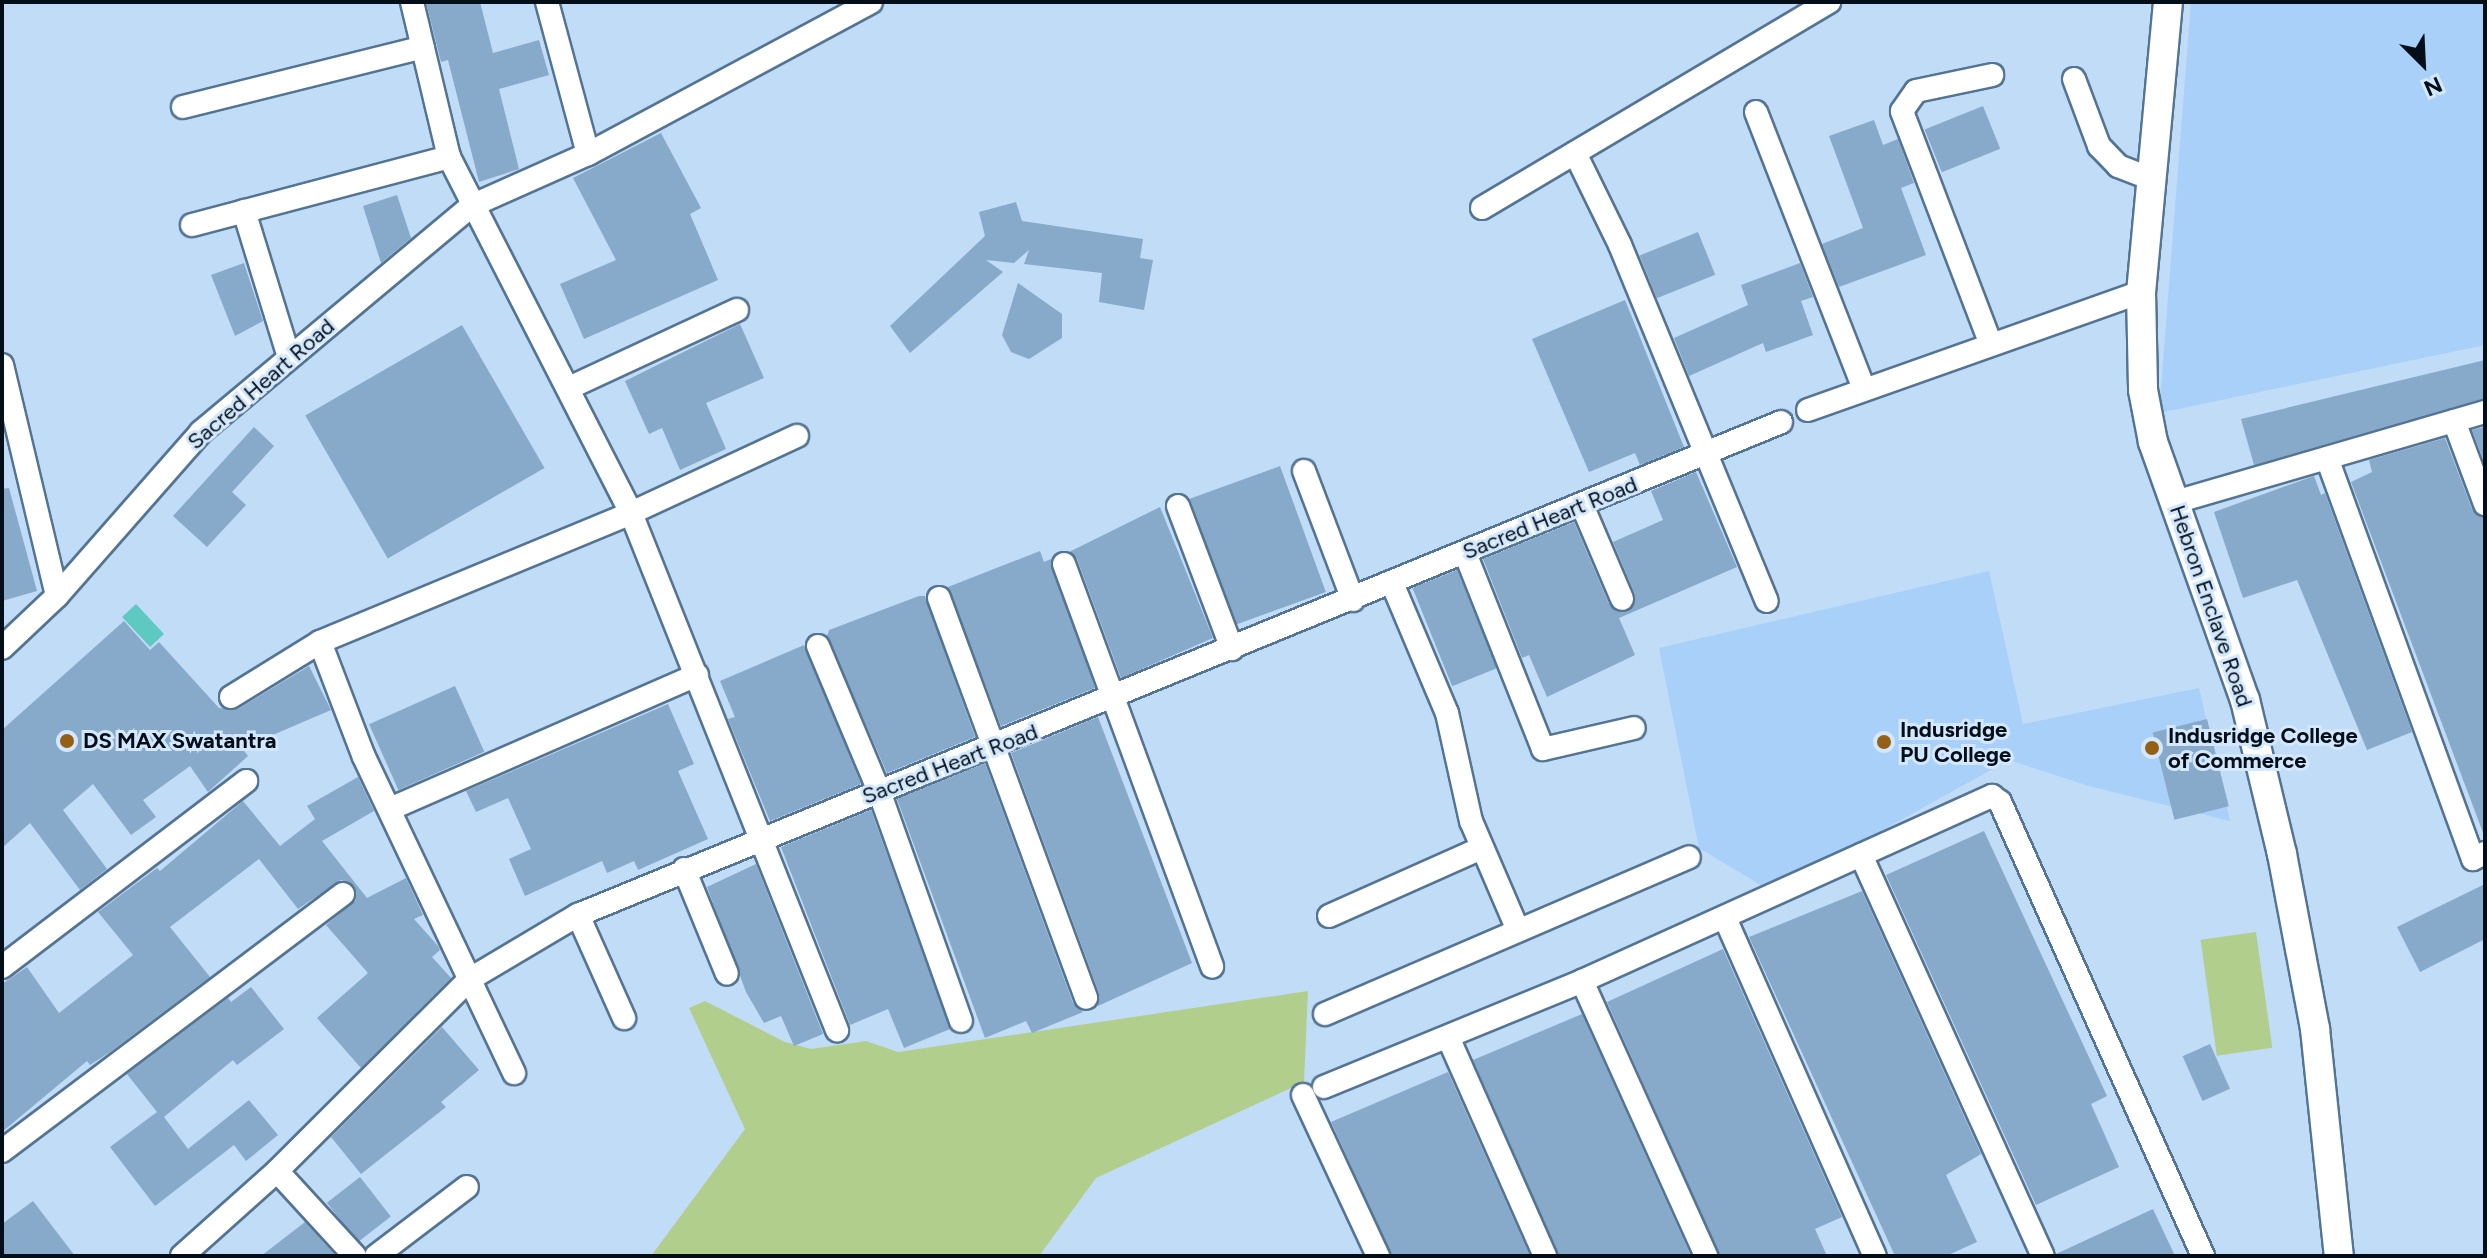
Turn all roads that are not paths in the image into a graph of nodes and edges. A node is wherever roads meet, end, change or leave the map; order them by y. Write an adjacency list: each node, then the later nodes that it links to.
1 (412, 2): 6 (street)
2 (547, 2): 12 (street)
3 (871, 2): 12 (street, Sacred Heart Road)
4 (1829, 2): 11 (street)
5 (2168, 2): 14 (street, Hebron Enclave Road)
6 (423, 47): 9 (street); 13 (street)
7 (1992, 75): 21 (street)
8 (2074, 79): 14 (street)
9 (183, 107)
10 (1756, 112): 25 (street)
11 (1575, 153): 16 (street); 31 (street)
12 (588, 154): 15 (street, Sacred Heart Road)
13 (449, 157): 15 (street); 17 (street)
14 (2152, 179): 19 (street, Hebron Enclave Road)
15 (471, 206): 22 (street, Sacred Heart Road); 24 (street)
16 (1482, 208)
17 (244, 211): 18 (street); 22 (street)
18 (192, 225)
19 (2141, 292): 21 (street); 34 (street, Hebron Enclave Road)
20 (737, 310): 24 (street)
21 (1990, 342): 25 (street)
22 (289, 357): 42 (street, Sacred Heart Road)
23 (2, 365): 42 (street)
24 (571, 387): 38 (street)
25 (1863, 387): 26 (street)
26 (1808, 410)
27 (2485, 412): 28 (street)
28 (2454, 421): 32 (street); 35 (street)
29 (1781, 422): 31 (street, Sacred Heart Road)
30 (797, 436): 38 (street)
31 (1704, 454): 36 (street, Sacred Heart Road); 46 (street)
32 (2327, 458): 34 (street); 61 (street)
33 (1304, 471): 45 (street)
34 (2175, 502): 96 (street, Hebron Enclave Road)
35 (2485, 504)
36 (1582, 505): 39 (street, Sacred Heart Road); 44 (street)
37 (1178, 506): 50 (street)
38 (631, 513): 47 (street); 51 (street)
39 (1465, 553): 41 (street, Sacred Heart Road); 54 (street)
40 (1064, 564): 53 (street)
41 (1392, 583): 45 (street, Sacred Heart Road); 60 (street)
42 (57, 596): 49 (street, Sacred Heart Road)
43 (939, 598): 55 (street)
44 (1622, 599)
45 (1353, 600): 50 (street, Sacred Heart Road)
46 (1767, 601)
47 (320, 642): 52 (street); 58 (street)
48 (818, 646): 57 (street)
49 (2, 648)
50 (1232, 649): 53 (street, Sacred Heart Road)
51 (697, 675): 58 (street); 59 (street)
52 (231, 697)
53 (1113, 699): 55 (street, Sacred Heart Road); 71 (street)
54 (1634, 728)
55 (994, 748): 57 (street, Sacred Heart Road); 75 (street)
56 (246, 781): 70 (street)
57 (879, 791): 59 (street, Sacred Heart Road); 78 (street)
58 (390, 809): 73 (street)
59 (761, 836): 64 (street, Sacred Heart Road); 79 (street)
60 (1482, 848): 67 (street); 69 (street)
61 (2485, 853)
62 (1861, 855): 68 (street); 94 (street); 95 (street)
63 (1689, 857): 69 (street)
64 (684, 869): 66 (street, Sacred Heart Road); 72 (street)
65 (343, 894): 84 (street)
66 (578, 915): 73 (street, Sacred Heart Road); 77 (street)
67 (1329, 916)
68 (1725, 918): 74 (street); 93 (street)
69 (1518, 930): 76 (street)
70 (2, 967)
71 (1212, 967)
72 (727, 974)
73 (470, 979): 81 (street); 85 (street, Sacred Heart Road)
74 (1582, 981): 80 (street); 92 (street)
75 (1086, 998)
76 (1325, 1014)
77 (624, 1018)
78 (961, 1021)
79 (837, 1030)
80 (1448, 1037): 82 (street); 91 (street)
81 (514, 1073)
82 (1324, 1087)
83 (1303, 1095): 90 (street)
84 (2, 1151)
85 (277, 1171): 87 (street, Sacred Heart Road); 88 (street)
86 (467, 1187): 89 (street)
87 (182, 1256)
88 (355, 1256)
89 (376, 1256)
90 (1378, 1256)
91 (1545, 1256)
92 (1706, 1256)
93 (1875, 1256)
94 (2043, 1256)
95 (2203, 1256)
96 (2339, 1256)

